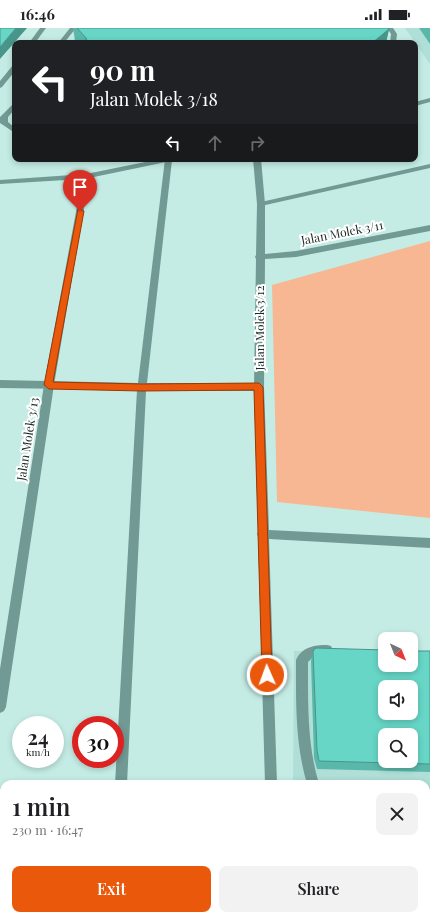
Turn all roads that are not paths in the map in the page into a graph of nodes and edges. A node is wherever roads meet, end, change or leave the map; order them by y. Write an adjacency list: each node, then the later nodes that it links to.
1 (43, 28): 4 (street)
2 (72, 28): 5 (street)
3 (390, 28): 6 (street)
4 (34, 40)
5 (63, 40)
6 (393, 40)
7 (12, 70): 8 (street)
8 (0, 86)
9 (430, 100): 10 (street)
10 (418, 103)
11 (12, 108): 12 (street)
12 (12, 129)
13 (155, 162): 17 (street)
14 (170, 162): 24 (street)
15 (257, 162): 19 (street, Jalan Molek 3/12)
16 (430, 166): 19 (street)
17 (86, 176): 18 (street); 23 (street, Jalan Molek 3/13)
18 (0, 182)
19 (260, 204): 21 (street, Jalan Molek 3/12)
20 (430, 228): 21 (street, Jalan Molek 3/11)
21 (259, 257): 25 (street, Jalan Molek 3/12)
22 (0, 384): 23 (street)
23 (49, 385): 24 (street); 29 (street, Jalan Molek 3/13)
24 (142, 387): 25 (street); 30 (street)
25 (259, 387): 26 (street, Jalan Molek 3/12)
26 (262, 534): 27 (street); 31 (street, Jalan Molek 3/12)
27 (430, 543)
28 (338, 651): 32 (street)
29 (0, 707)
30 (121, 780)
31 (271, 780)
32 (312, 780)

